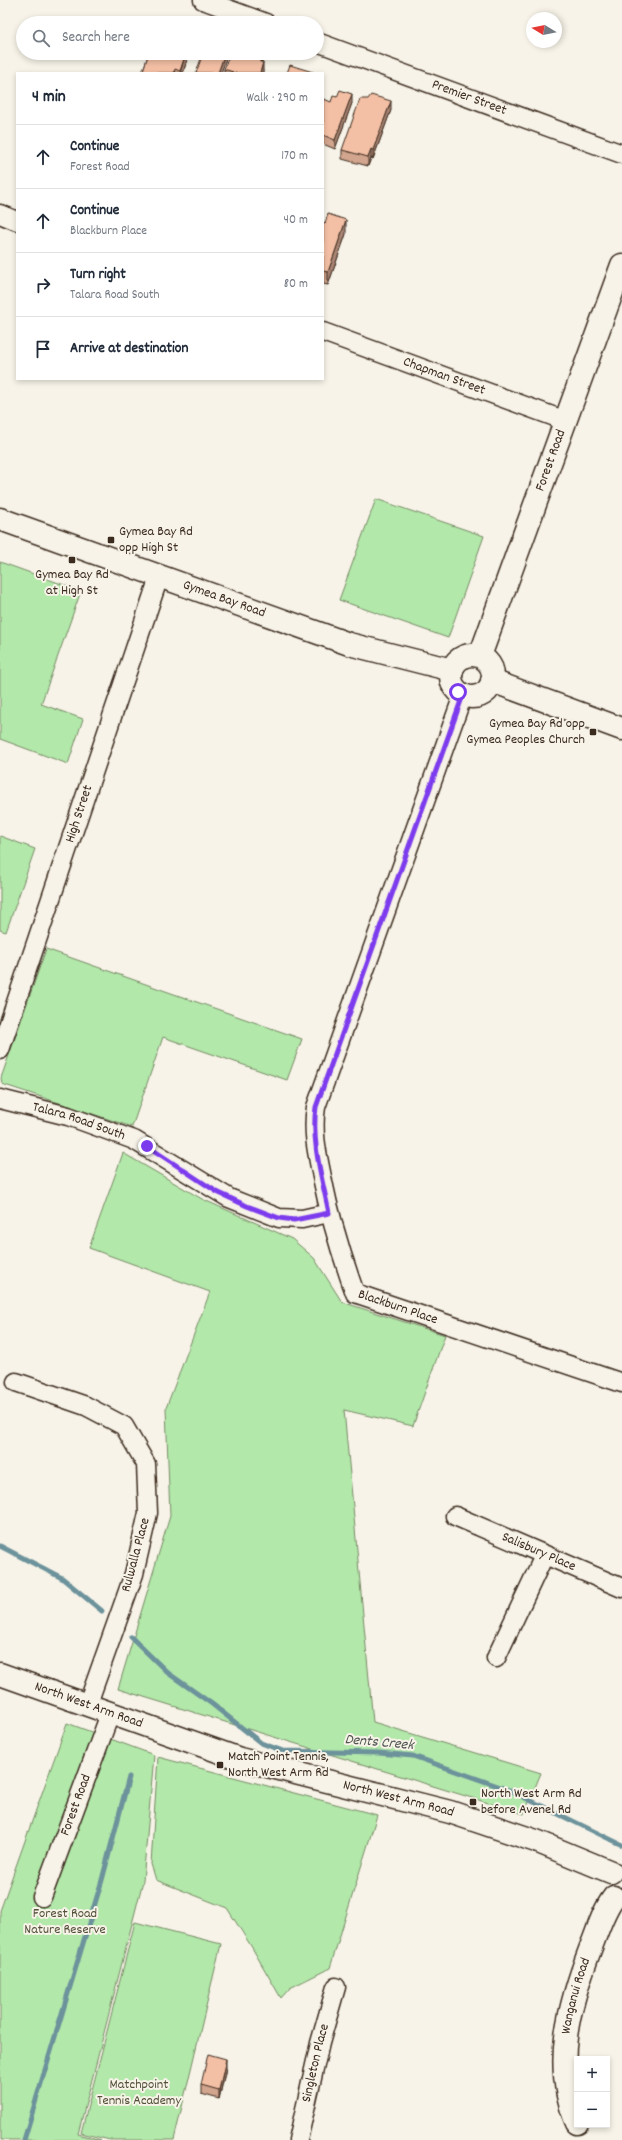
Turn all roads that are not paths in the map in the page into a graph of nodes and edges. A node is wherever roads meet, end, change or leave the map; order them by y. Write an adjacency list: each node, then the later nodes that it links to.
1 (203, 0): 2 (street)
2 (247, 16)
3 (324, 45): 4 (street, Premier Street)
4 (622, 154)
5 (0, 214): 6 (street)
6 (16, 221)
7 (622, 265): 8 (street, Forest Road)
8 (618, 292): 10 (street, Forest Road)
9 (324, 332): 10 (street, Chapman Street)
10 (566, 421): 13 (street, Forest Road)
11 (0, 519): 12 (street, Gymea Bay Road)
12 (159, 577): 14 (street, Gymea Bay Road); 18 (street, High Street)
13 (480, 656): 14 (street); 15 (street)
14 (452, 670): 16 (street)
15 (492, 681): 16 (street); 17 (street)
16 (463, 695): 20 (street, Blackburn Place)
17 (622, 729)
18 (0, 1050)
19 (0, 1099): 20 (street, Talara Road South)
20 (329, 1213): 22 (street, Blackburn Place)
21 (16, 1382): 28 (street, Rulwalla Place)
22 (622, 1383)
23 (455, 1516): 24 (street, Salisbury Place)
24 (544, 1556): 25 (street, Salisbury Place); 26 (street)
25 (622, 1588)
26 (496, 1658)
27 (0, 1674): 28 (street, North West Arm Road)
28 (87, 1706): 29 (street, North West Arm Road)
29 (110, 1714): 30 (street, North West Arm Road); 31 (street, Forest Road)
30 (616, 1869): 32 (street)
31 (42, 1897)
32 (618, 1899): 34 (street, Wanganui Road)
33 (336, 1987): 36 (street, Singleton Place)
34 (574, 2114)
35 (579, 2128): 37 (street, Wanganui Road)
36 (298, 2140)
37 (585, 2140)

